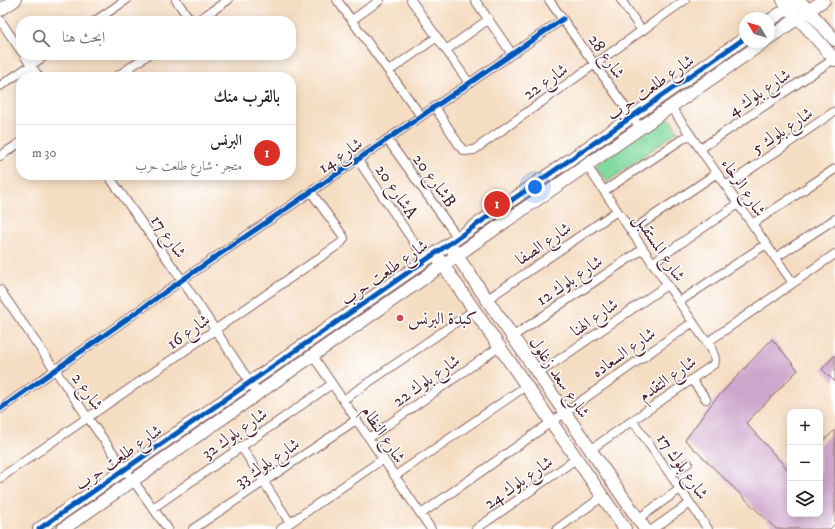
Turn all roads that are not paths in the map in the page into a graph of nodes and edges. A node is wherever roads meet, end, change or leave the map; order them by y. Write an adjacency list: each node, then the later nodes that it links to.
1 (15, 0): 15 (street)
2 (126, 0): 18 (street)
3 (176, 0): 19 (street)
4 (228, 0): 20 (street)
5 (337, 0): 25 (street)
6 (380, 0): 25 (street)
7 (411, 0): 28 (street)
8 (475, 0): 22 (street)
9 (549, 0): 23 (street, شارع 28)
10 (621, 0): 26 (street)
11 (685, 0): 26 (street, شارع 22)
12 (800, 0): 14 (street); 16 (street)
13 (824, 0): 16 (street)
14 (786, 4): 17 (street); 21 (street)
15 (0, 10)
16 (809, 10): 21 (street); 29 (street)
17 (775, 15)
18 (102, 16)
19 (187, 16)
20 (204, 16)
21 (798, 18): 27 (street); 38 (street)
22 (489, 19): 33 (street); 34 (street)
23 (563, 19): 34 (street, شارع 14); 39 (street, شارع 28)
24 (0, 20): 31 (street)
25 (352, 20): 41 (street)
26 (642, 31): 39 (street, شارع 22)
27 (775, 34)
28 (437, 37): 33 (street); 41 (street)
29 (835, 40)
30 (739, 42): 52 (street, شارع طلعت حرب)
31 (16, 44)
32 (755, 48): 49 (street, شارع طلعت حرب)
33 (446, 50): 46 (street)
34 (512, 54): 46 (street, شارع 14)
35 (28, 60): 40 (street)
36 (38, 60): 40 (street)
37 (141, 60): 44 (street)
38 (834, 60): 57 (street, شارع بلوك 4)
39 (594, 64): 48 (street, شارع 22); 52 (street, شارع 28)
40 (31, 65): 42 (street); 43 (street)
41 (389, 71): 51 (street)
42 (21, 72)
43 (36, 72)
44 (123, 72)
45 (16, 75): 47 (street)
46 (469, 83): 48 (street, شارع 14)
47 (0, 86)
48 (435, 107): 51 (street, شارع 14)
49 (671, 107): 53 (street, شارع طلعت حرب); 54 (street, شارع الرخاء)
50 (835, 111): 64 (street, شارع بلوك 5)
51 (421, 116): 55 (street, شارع 14)
52 (631, 116): 53 (street, شارع 28); 72 (street, شارع طلعت حرب)
53 (640, 128): 60 (street, شارع طلعت حرب)
54 (690, 134): 57 (street, شارع الرخاء); 66 (street)
55 (387, 140): 59 (street, شارع 14); 72 (street, شارع 20B)
56 (16, 145): 58 (street)
57 (700, 150): 62 (street, شارع الرخاء)
58 (0, 156)
59 (358, 160): 65 (street, شارع 14); 76 (street, شارع 20A)
60 (587, 166): 66 (street, شارع المستقبل); 77 (street, شارع طلعت حرب)
61 (835, 169): 70 (street)
62 (717, 173): 64 (street, شارع الرخاء); 71 (street)
63 (112, 180): 81 (street, شارع 17)
64 (726, 186): 67 (street, شارع الرخاء)
65 (311, 192): 81 (street, شارع 14); 89 (street, شارع 16)
66 (604, 192): 68 (street, شارع المستقبل)
67 (738, 204): 70 (street, شارع الرخاء); 79 (street)
68 (617, 211): 71 (street, شارع المستقبل); 85 (street, شارع الصفا)
69 (835, 219): 78 (street)
70 (752, 224): 73 (street, شارع الرخاء)
71 (631, 231): 74 (street, شارع المستقبل)
72 (453, 241): 76 (street, شارع طلعت حرب); 77 (street, شارع سعد زغلول)
73 (766, 244): 78 (street, شارع الرخاء); 86 (street)
74 (643, 249): 79 (street, شارع المستقبل); 90 (street, شارع بلوك 12)
75 (835, 254): 82 (street, شارع التقدم)
76 (431, 256): 80 (street, شارع سعد زغلول); 97 (street, شارع طلعت حرب)
77 (456, 256): 80 (street, شارع طلعت حرب); 85 (street, شارع سعد زغلول)
78 (775, 258): 82 (street, شارع الرخاء)
79 (652, 263): 83 (street, شارع المستقبل)
80 (443, 265): 87 (street, شارع سعد زغلول); 93 (street, شارع طلعت حرب)
81 (182, 280): 89 (street, شارع 17); 94 (street, شارع 14)
82 (793, 283): 91 (street, شارع التقدم)
83 (668, 285): 86 (street, شارع المستقبل); 95 (street, شارع الهنا)
84 (0, 290): 94 (street, شارع 2)
85 (486, 300): 90 (street, شارع سعد زغلول)
86 (679, 302): 88 (street, شارع المستقبل)
87 (474, 310): 92 (street, شارع سعد زغلول); 102 (street)
88 (693, 322): 91 (street, شارع المستقبل); 104 (street, شارع السعاده)
89 (215, 330): 97 (street, شارع 17); 105 (street, شارع 16)
90 (512, 336): 95 (street, شارع سعد زغلول)
91 (709, 346): 96 (street, شارع التقدم)
92 (500, 347): 99 (street, شارع سعد زغلول); 109 (street, شارع بلوك 22)
93 (313, 356): 98 (street, شارع النظام); 100 (street, شارع طلعت حرب)
94 (55, 369): 103 (street, شارع 14); 105 (street, شارع 2)
95 (538, 374): 104 (street, شارع سعد زغلول)
96 (692, 380): 101 (street); 107 (street, شارع التقدم)
97 (250, 382): 100 (street, شارع 17); 115 (street, شارع طلعت حرب)
98 (332, 384): 102 (street, شارع النظام); 110 (street, شارع بلوك 32)
99 (526, 386): 108 (street, شارع سعد زغلول); 117 (street)
100 (258, 394): 119 (street, شارع طلعت حرب)
101 (706, 399)
102 (343, 400): 106 (street, شارع النظام)
103 (0, 409)
104 (563, 412): 108 (street, شارع السعاده); 111 (street, شارع سعد زغلول)
105 (88, 418): 115 (street, شارع 2); 118 (street, شارع 16)
106 (356, 420): 109 (street, شارع النظام); 120 (street, شارع بلوك 33)
107 (633, 421): 111 (street, شارع التقدم); 116 (street, شارع بلوك 17)
108 (551, 422): 113 (street, شارع سعد زغلول); 125 (street)
109 (369, 438): 112 (street, شارع النظام)
110 (241, 446): 120 (street); 124 (street, شارع بلوك 32)
111 (590, 450): 126 (street, شارع سعد زغلول)
112 (383, 459): 117 (street, شارع النظام); 127 (street)
113 (576, 459): 122 (street, شارع سعد زغلول); 134 (street, شارع بلوك 24)
114 (688, 463): 116 (street)
115 (125, 469): 119 (street, شارع 2); 129 (street, شارع طلعت حرب)
116 (670, 474): 121 (street, شارع بلوك 17)
117 (395, 476): 125 (street, شارع النظام)
118 (0, 478)
119 (133, 480): 124 (street, شارع 2); 130 (street, شارع طلعت حرب)
120 (264, 482): 127 (street); 131 (street, شارع بلوك 33)
121 (680, 489): 123 (street, شارع بلوك 17); 126 (street)
122 (602, 497): 135 (street); 136 (street, شارع سعد زغلول)
123 (690, 503): 138 (street); 139 (street, شارع بلوك 17)
124 (153, 508): 128 (street, شارع 2)
125 (421, 514): 133 (street, شارع النظام)
126 (638, 519): 137 (street, شارع سعد زغلول)
127 (290, 523): 132 (street)
128 (165, 528)
129 (39, 529)
130 (63, 529)
131 (194, 529)
132 (281, 529)
133 (431, 529)
134 (476, 529)
135 (557, 529)
136 (625, 529)
137 (645, 529)
138 (653, 529)
139 (708, 529)

